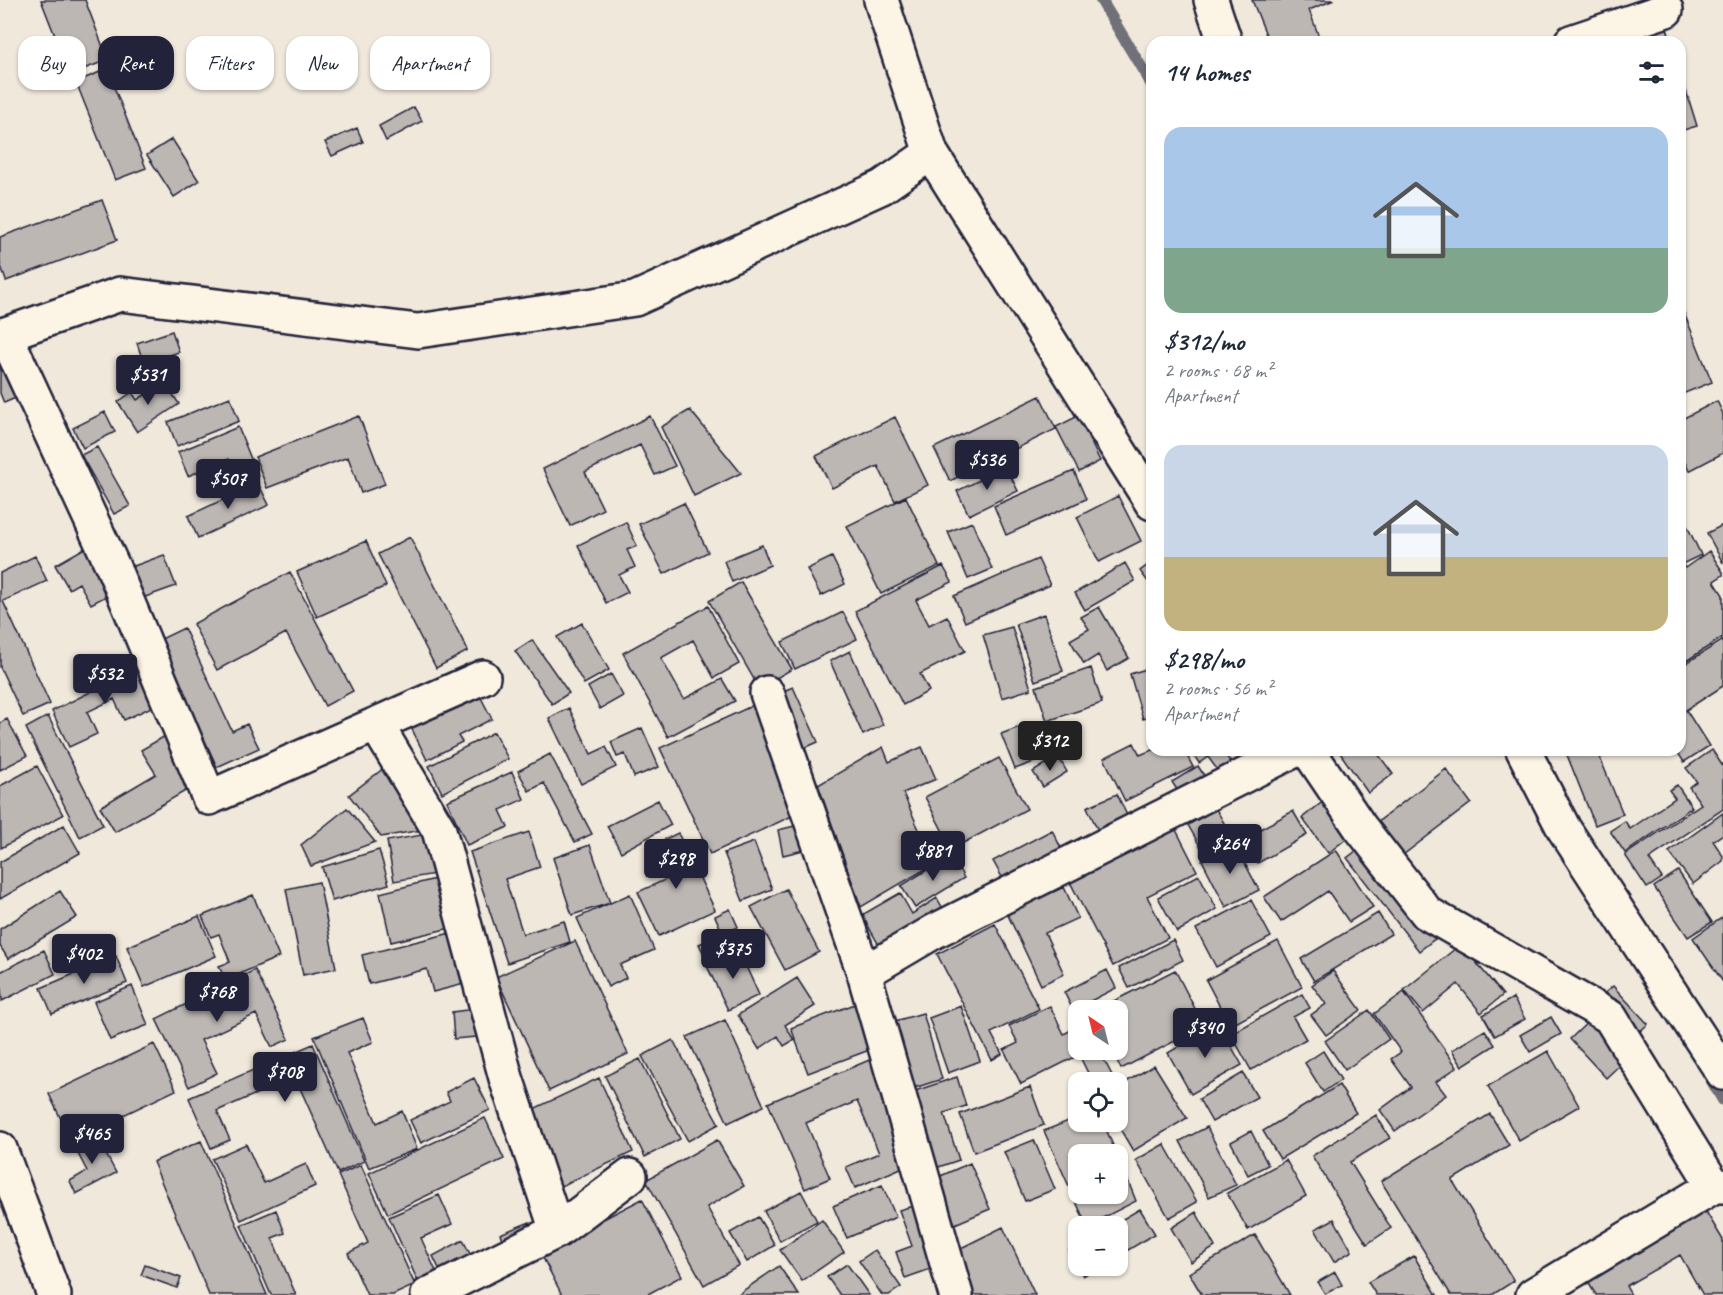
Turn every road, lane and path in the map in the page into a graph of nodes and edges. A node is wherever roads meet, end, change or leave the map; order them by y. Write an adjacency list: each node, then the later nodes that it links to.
1 (881, 0): 6 (main road)
2 (1211, 0): 4 (main road)
3 (1666, 10): 5 (main road)
4 (1223, 36)
5 (1589, 36)
6 (931, 153): 7 (main road); 8 (main road)
7 (3, 335): 11 (main road)
8 (1146, 493)
9 (483, 677): 11 (main road)
10 (767, 693): 15 (main road)
11 (376, 724): 20 (main road)
12 (1283, 756): 15 (main road)
13 (1312, 756): 19 (main road)
14 (1526, 756): 16 (main road)
15 (864, 973): 23 (main road)
16 (1723, 1073)
17 (0, 1149): 21 (main road)
18 (630, 1176): 20 (main road)
19 (1719, 1186): 24 (main road)
20 (556, 1231): 22 (main road)
21 (54, 1295)
22 (428, 1295)
23 (956, 1295)
24 (1533, 1295)

